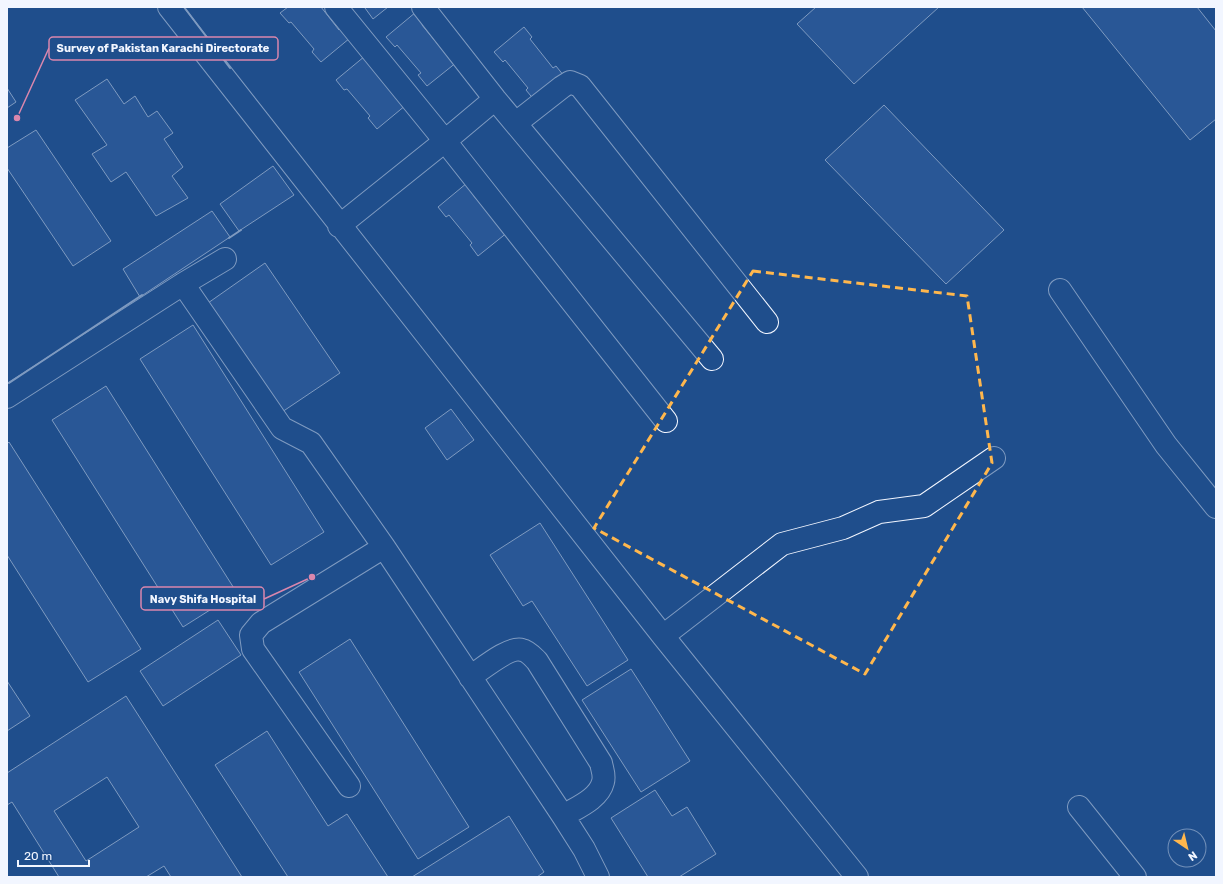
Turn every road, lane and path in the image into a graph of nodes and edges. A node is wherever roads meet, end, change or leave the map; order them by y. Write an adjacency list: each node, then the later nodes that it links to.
1 (169, 7): 7 (street)
2 (336, 7): 6 (street)
3 (423, 7): 4 (street)
4 (495, 98): 5 (street); 6 (street)
5 (516, 124): 11 (street); 12 (street)
6 (445, 141): 7 (street); 14 (street)
7 (339, 226): 18 (street)
8 (225, 259): 9 (street)
9 (183, 284): 13 (street); 17 (street)
10 (1060, 290): 16 (street)
11 (767, 322)
12 (712, 360)
13 (7, 397)
14 (666, 421)
15 (994, 458): 18 (street)
16 (1216, 507)
17 (384, 547): 19 (street); 20 (street)
18 (663, 636): 24 (street)
19 (470, 677): 22 (street); 22 (street)
20 (349, 786)
21 (1079, 807): 25 (street)
22 (563, 816): 23 (street)
23 (598, 877)
24 (857, 877)
25 (1135, 877)

